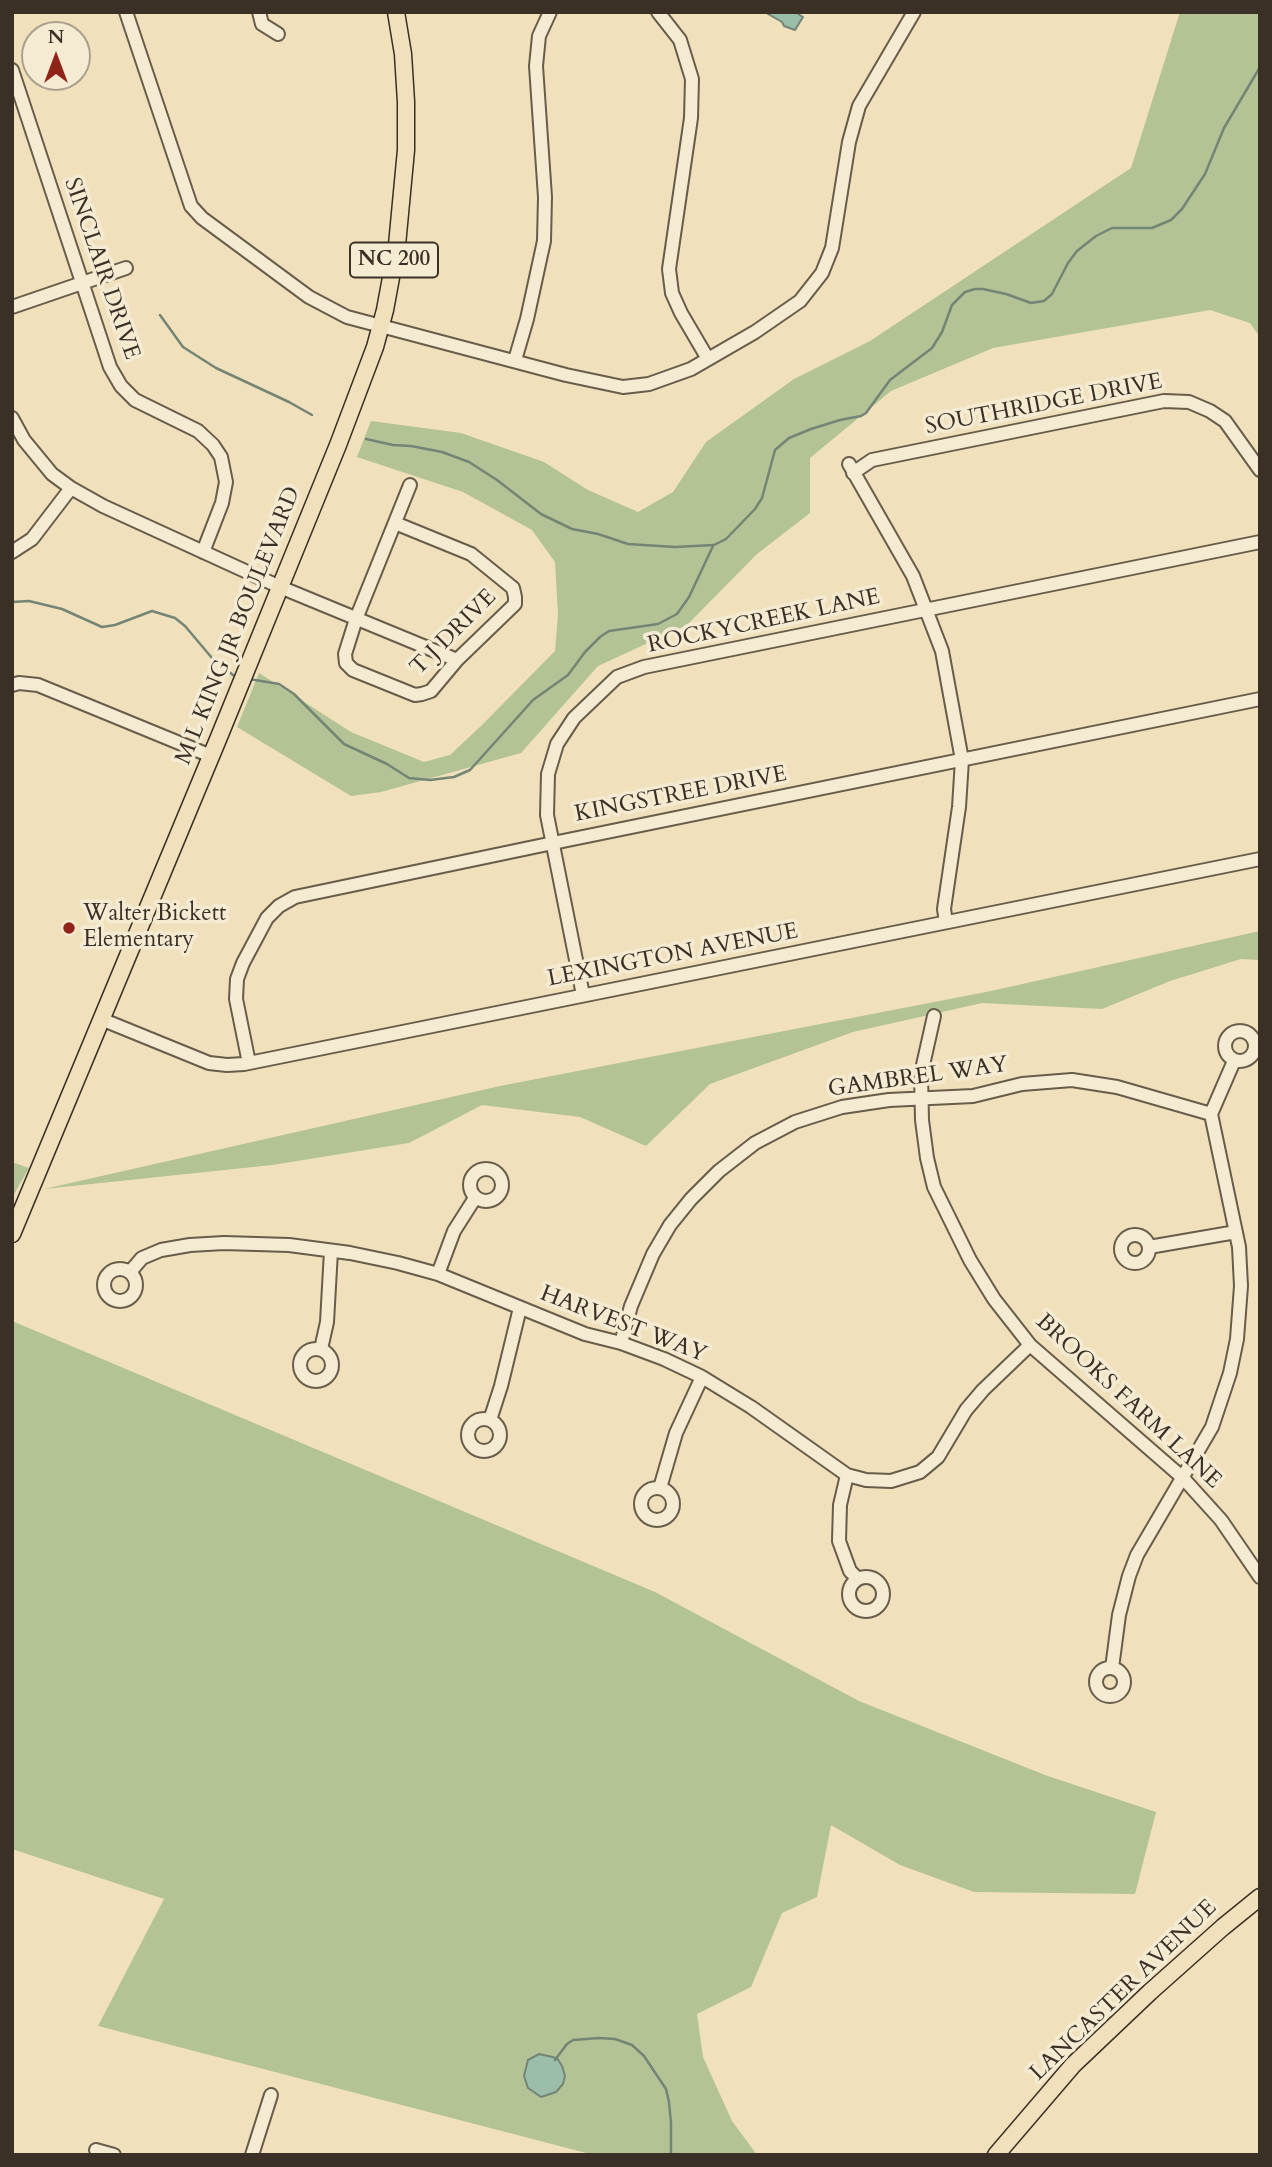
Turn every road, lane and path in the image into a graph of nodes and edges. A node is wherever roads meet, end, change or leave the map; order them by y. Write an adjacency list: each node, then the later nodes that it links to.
1 (126, 12): 12 (street)
2 (259, 12): 7 (street)
3 (396, 12): 12 (main road, M L KING JR BOULEVARD / NC 200)
4 (550, 12): 14 (street)
5 (658, 12): 13 (street)
6 (912, 13): 13 (street)
7 (278, 34)
8 (12, 70): 10 (street, SINCLAIR DRIVE)
9 (126, 268): 10 (street)
10 (82, 283): 11 (street); 22 (street, SINCLAIR DRIVE)
11 (12, 307)
12 (381, 325): 14 (street); 23 (main road, M L KING JR BOULEVARD / NC 200)
13 (708, 359): 14 (street)
14 (515, 360)
15 (12, 418): 18 (street)
16 (1260, 470): 24 (street, SOUTHRIDGE DRIVE)
17 (410, 485): 19 (street, T J DRIVE)
18 (71, 488): 21 (street); 22 (street)
19 (394, 523): 25 (street, T J DRIVE); 26 (street, T J DRIVE)
20 (1260, 541): 24 (street, ROCKYCREEK LANE)
21 (12, 552)
22 (204, 552): 23 (street)
23 (279, 587): 25 (street); 29 (main road, M L KING JR BOULEVARD / NC 200)
24 (927, 610): 30 (street); 31 (street, ROCKYCREEK LANE)
25 (356, 619): 26 (street); 26 (street, T J DRIVE)
26 (457, 660)
27 (12, 685): 29 (street)
28 (1260, 699): 30 (street, KINGSTREE DRIVE)
29 (211, 756): 36 (main road, M L KING JR BOULEVARD / NC 200)
30 (962, 760): 31 (street, KINGSTREE DRIVE); 33 (street)
31 (553, 843): 34 (street, ROCKYCREEK LANE); 38 (street, KINGSTREE DRIVE)
32 (1260, 859): 33 (street, LEXINGTON AVENUE)
33 (946, 922): 34 (street, LEXINGTON AVENUE)
34 (583, 995): 38 (street, LEXINGTON AVENUE)
35 (934, 1016): 39 (street, BROOKS FARM LANE)
36 (101, 1019): 38 (street, LEXINGTON AVENUE); 43 (main road, M L KING JR BOULEVARD / NC 200)
37 (1234, 1061): 40 (street)
38 (249, 1063)
39 (923, 1100): 40 (street, GAMBREL WAY); 49 (street, GAMBREL WAY); 50 (street, BROOKS FARM LANE)
40 (1211, 1114): 42 (street)
41 (475, 1198): 47 (street)
42 (1236, 1232): 44 (street); 55 (street)
43 (12, 1234)
44 (1149, 1247)
45 (331, 1251): 46 (street, HARVEST WAY); 47 (street, HARVEST WAY); 51 (street)
46 (130, 1272)
47 (438, 1274): 48 (street, HARVEST WAY)
48 (520, 1308): 49 (street, HARVEST WAY); 53 (street)
49 (621, 1343): 52 (street, HARVEST WAY)
50 (1030, 1345): 54 (street, HARVEST WAY); 55 (street, BROOKS FARM LANE)
51 (321, 1349)
52 (702, 1377): 54 (street, HARVEST WAY); 56 (street)
53 (490, 1420)
54 (848, 1475): 58 (street)
55 (1183, 1478): 57 (street, BROOKS FARM LANE); 59 (street)
56 (660, 1488)
57 (1260, 1577)
58 (858, 1579)
59 (1112, 1668)
60 (1260, 1897): 65 (main road, LANCASTER AVENUE)
61 (271, 2095): 64 (street)
62 (96, 2150): 63 (street)
63 (114, 2155)
64 (252, 2155)
65 (996, 2155)

